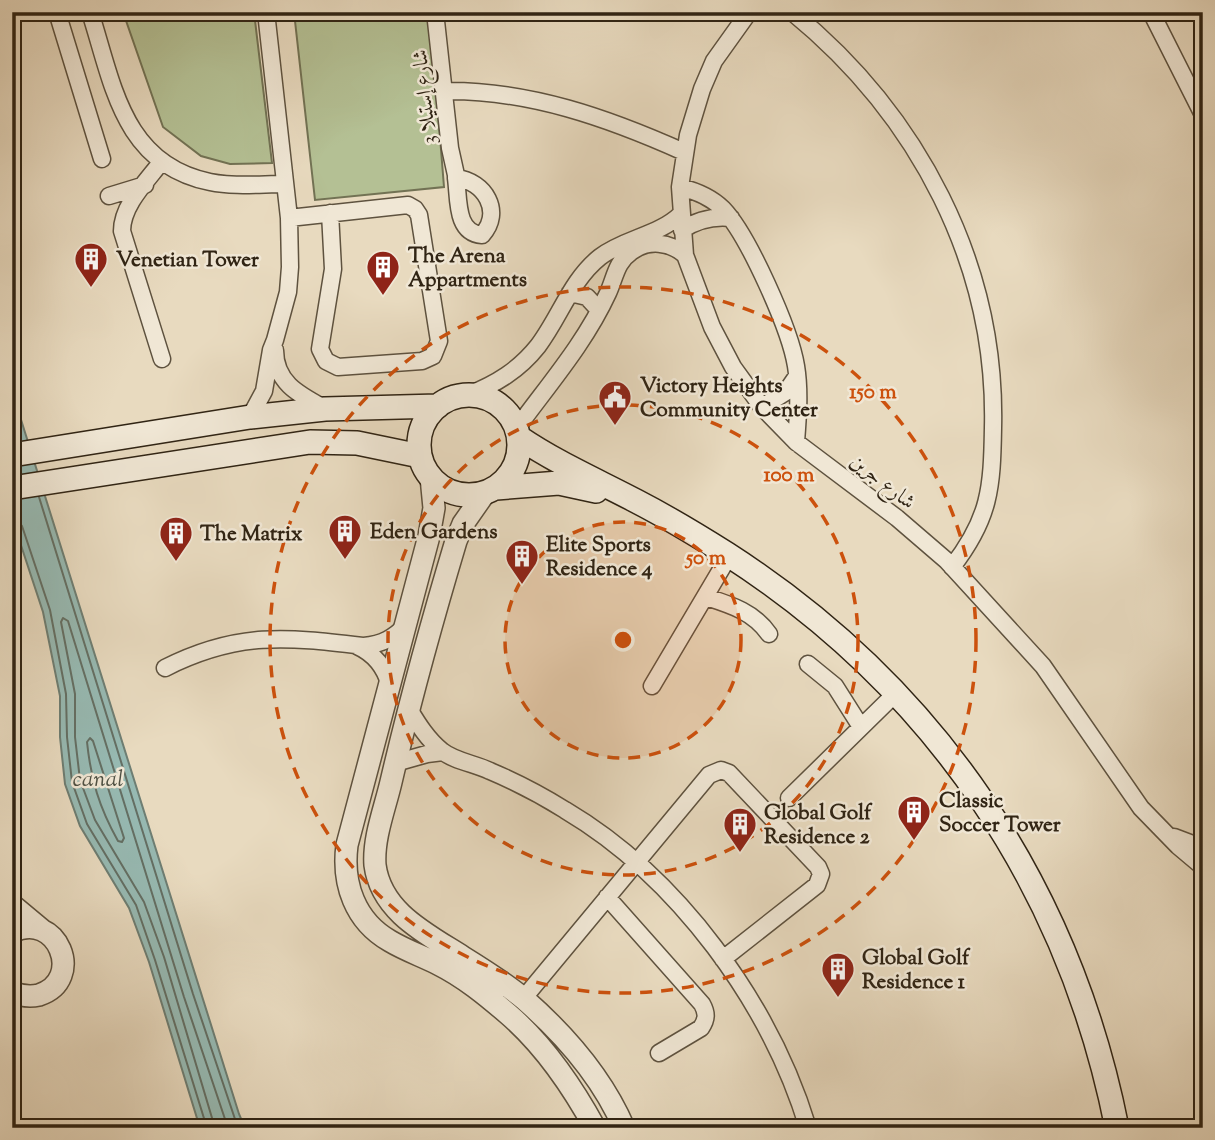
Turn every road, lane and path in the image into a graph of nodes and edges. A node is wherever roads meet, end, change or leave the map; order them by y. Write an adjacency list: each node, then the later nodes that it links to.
1 (57, 12): 9 (street)
2 (90, 12): 8 (street)
3 (266, 12): 16 (street)
4 (435, 12): 10 (street, شارع إستيلا 3)
5 (749, 12): 12 (street, شارع جرين)
6 (792, 12): 44 (street)
7 (1151, 12): 11 (street)
8 (97, 32): 9 (street); 14 (street)
9 (66, 42): 13 (street)
10 (445, 91): 12 (street); 15 (street, شارع إستيلا 3)
11 (1203, 115)
12 (684, 152): 18 (street, شارع جرين)
13 (103, 159)
14 (162, 161): 16 (street); 17 (street)
15 (456, 177)
16 (285, 184): 21 (street)
17 (145, 185): 19 (street); 28 (street)
18 (680, 187): 22 (street); 23 (street, شارع جرين)
19 (109, 197)
20 (330, 214): 20 (street); 21 (street)
21 (289, 218): 27 (street)
22 (730, 218): 23 (street); 29 (street)
23 (681, 222): 24 (street, شارع جرين); 25 (street)
24 (685, 255): 26 (street); 32 (street, شارع جرين)
25 (570, 293): 26 (street); 30 (street)
26 (599, 310): 35 (street)
27 (275, 340): 33 (street); 34 (street)
28 (162, 359)
29 (797, 376): 32 (street); 36 (street)
30 (468, 395): 31 (main road); 35 (main road)
31 (438, 405): 33 (main road); 38 (main road)
32 (762, 407): 36 (street, شارع جرين)
33 (325, 409): 34 (main road)
34 (250, 418): 37 (main road)
35 (518, 433): 41 (main road); 42 (main road)
36 (796, 442): 44 (street, شارع جرين)
37 (12, 455)
38 (420, 456): 39 (main road); 40 (main road)
39 (430, 477): 41 (main road); 46 (street)
40 (12, 488)
41 (490, 491): 42 (main road); 54 (street)
42 (636, 501): 43 (main road)
43 (729, 556): 45 (street); 53 (main road)
44 (952, 566): 59 (street, شارع جرين)
45 (706, 597): 47 (street); 52 (street)
46 (407, 625): 48 (street); 51 (street)
47 (769, 634)
48 (355, 645): 50 (street); 51 (street)
49 (808, 664): 55 (street)
50 (165, 668)
51 (390, 686): 73 (street)
52 (652, 686)
53 (896, 693): 55 (street); 76 (main road)
54 (409, 709): 56 (street); 57 (street)
55 (861, 727): 58 (street)
56 (443, 752): 57 (street); 61 (street)
57 (395, 763): 70 (street)
58 (789, 798)
59 (1163, 831): 60 (street, شارع جرين); 62 (street, شارع جرين)
60 (1203, 848)
61 (636, 863): 63 (street); 67 (street); 67 (street)
62 (1203, 867)
63 (607, 897): 70 (street); 72 (street)
64 (12, 905): 65 (street)
65 (42, 930): 66 (street); 69 (street)
66 (12, 932)
67 (723, 958): 75 (street)
68 (12, 992): 69 (street)
69 (36, 996): 71 (street)
70 (523, 999): 74 (street)
71 (12, 1012)
72 (659, 1053)
73 (595, 1128)
74 (624, 1128)
75 (808, 1128)
76 (1117, 1128)

